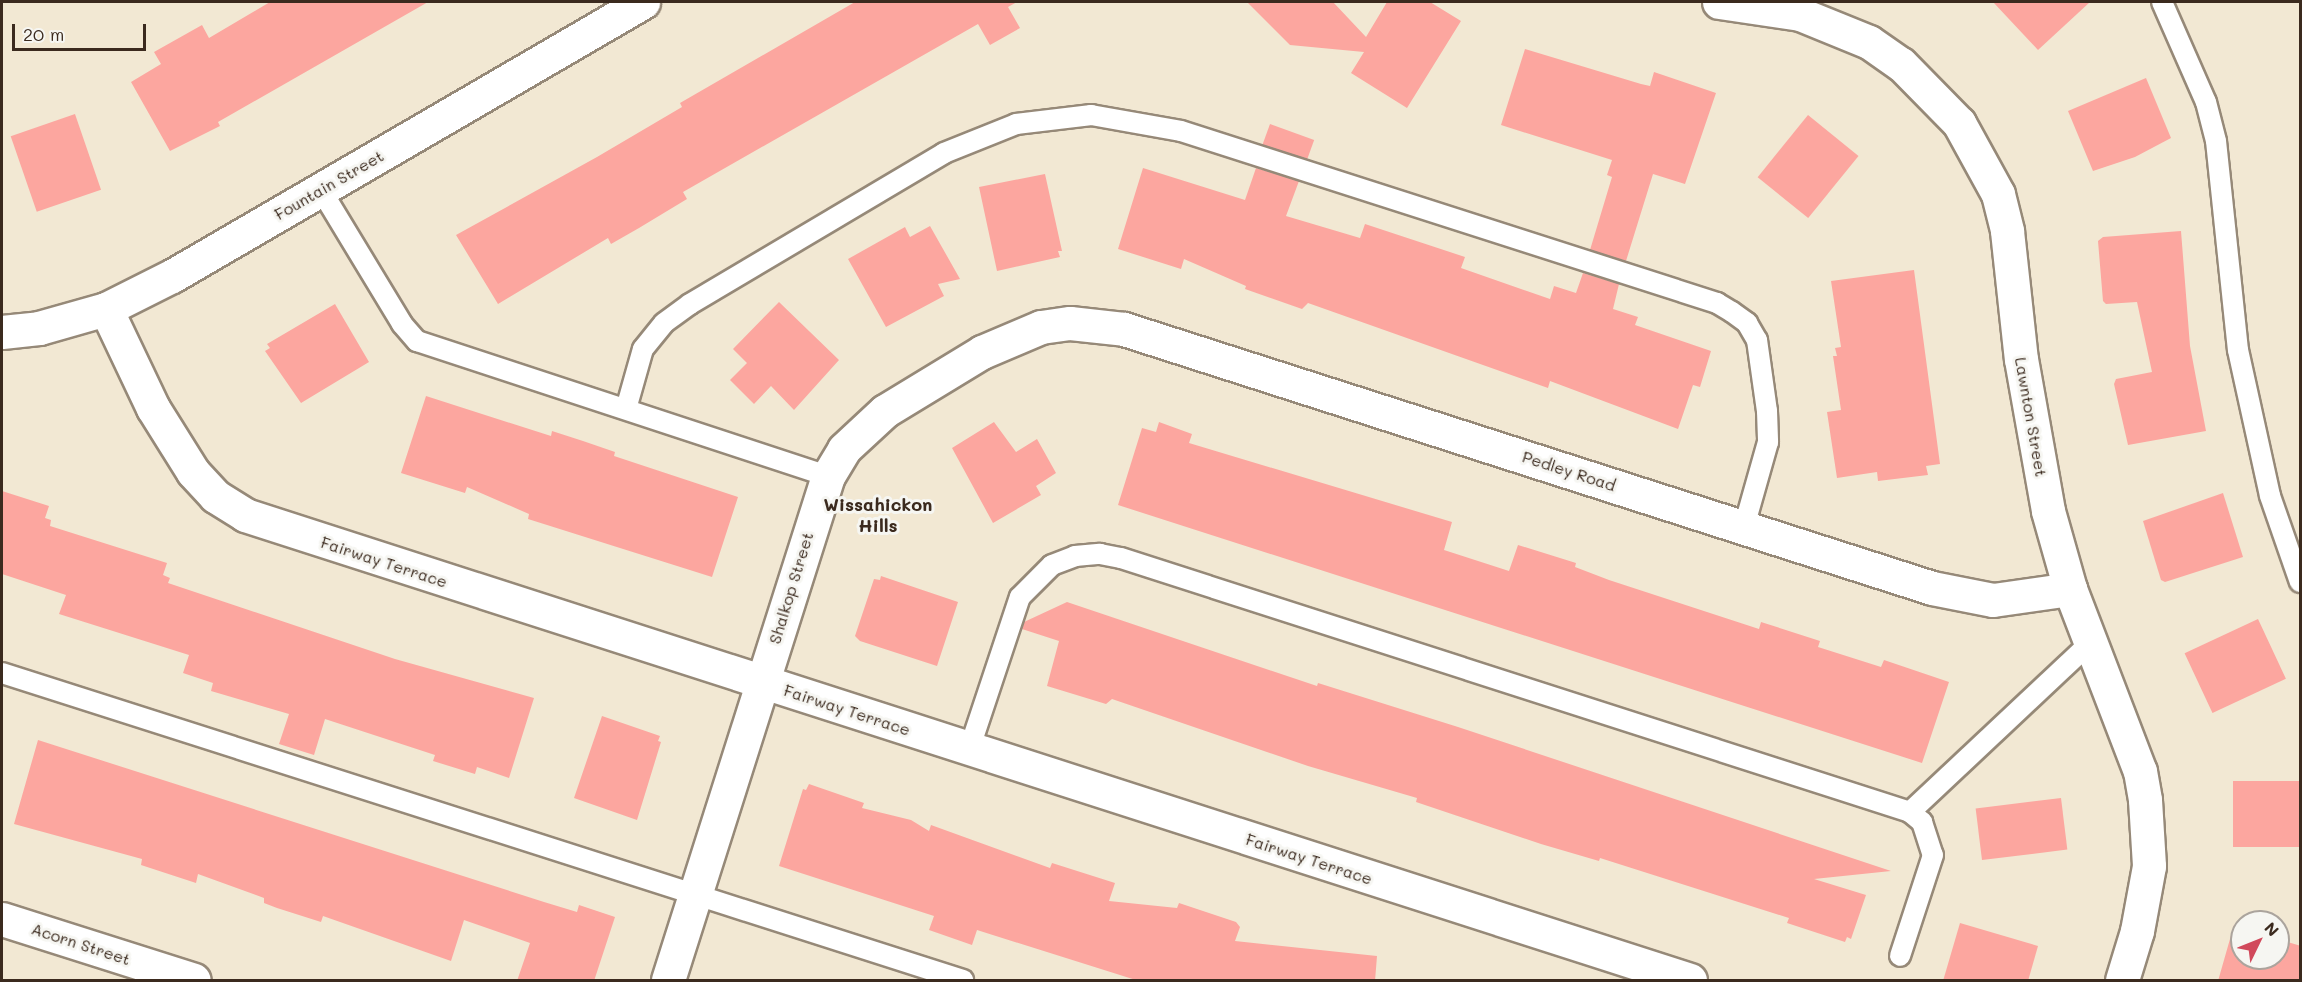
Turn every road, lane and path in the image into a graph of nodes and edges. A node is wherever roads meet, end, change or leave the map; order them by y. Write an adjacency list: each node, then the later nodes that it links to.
1 (643, 2): 4 (street, Fountain Street)
2 (1719, 2): 12 (street, Lawnton Street)
3 (2162, 2): 11 (lane)
4 (321, 190): 5 (street, Fountain Street); 8 (lane)
5 (106, 309): 7 (street, Fountain Street); 15 (street, Fairway Terrace)
6 (1070, 323): 9 (street, Shalkop Street); 10 (street, Pedley Road)
7 (2, 332)
8 (626, 409): 9 (lane); 10 (lane)
9 (828, 476): 15 (street, Shalkop Street)
10 (1744, 527): 12 (street, Pedley Road)
11 (2301, 582)
12 (2070, 589): 13 (street, Lawnton Street)
13 (2090, 644): 17 (lane); 25 (street, Lawnton Street)
14 (2, 673): 18 (lane)
15 (761, 683): 16 (street, Fairway Terrace); 18 (street, Shalkop Street)
16 (969, 750): 17 (lane); 24 (street, Fairway Terrace)
17 (1910, 812): 20 (lane)
18 (695, 895): 22 (street, Shalkop Street); 23 (lane)
19 (2, 919): 21 (street, Acorn Street)
20 (1900, 956)
21 (194, 981)
22 (668, 981)
23 (963, 981)
24 (1690, 981)
25 (2122, 981)

